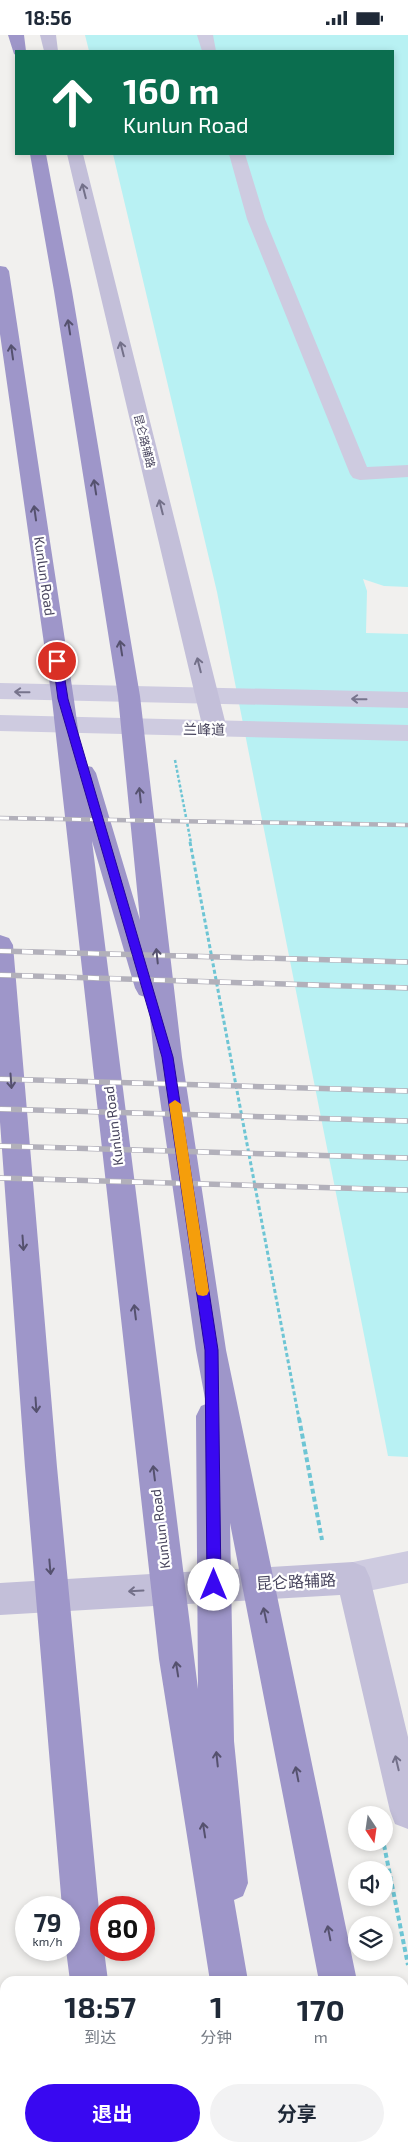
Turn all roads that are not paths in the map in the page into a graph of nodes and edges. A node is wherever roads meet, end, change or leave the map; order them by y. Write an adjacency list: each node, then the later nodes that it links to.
1 (48, 35): 3 (main road)
2 (205, 35): 4 (street)
3 (51, 50)
4 (209, 50)
5 (38, 155): 18 (highway, one-way to 5)
6 (74, 155): 11 (main road, 昆仑路辅路, one-way to 6)
7 (238, 155): 9 (street)
8 (0, 271): 12 (highway, Kunlun Road, one-way to 8)
9 (408, 471)
10 (0, 691): 11 (street, one-way to 10)
11 (207, 696): 13 (street, one-way to 11); 15 (main road, 昆仑路辅路)
12 (63, 699): 18 (highway); 25 (highway, Kunlun Road, one-way to 12)
13 (408, 701)
14 (0, 723): 15 (street, 兰峰道)
15 (216, 729): 16 (street, 兰峰道)
16 (408, 733)
17 (0, 945): 24 (highway, one-way to 24)
18 (168, 1057): 19 (highway)
19 (212, 1350): 26 (highway, one-way to 19); 27 (highway, one-way to 19)
20 (408, 1567): 21 (street)
21 (352, 1578): 22 (main road, 昆仑路辅路, one-way to 22); 23 (main road, 昆仑路辅路, one-way to 21)
22 (0, 1599)
23 (408, 1811)
24 (88, 1976)
25 (228, 1976)
26 (239, 1976)
27 (337, 1976)

